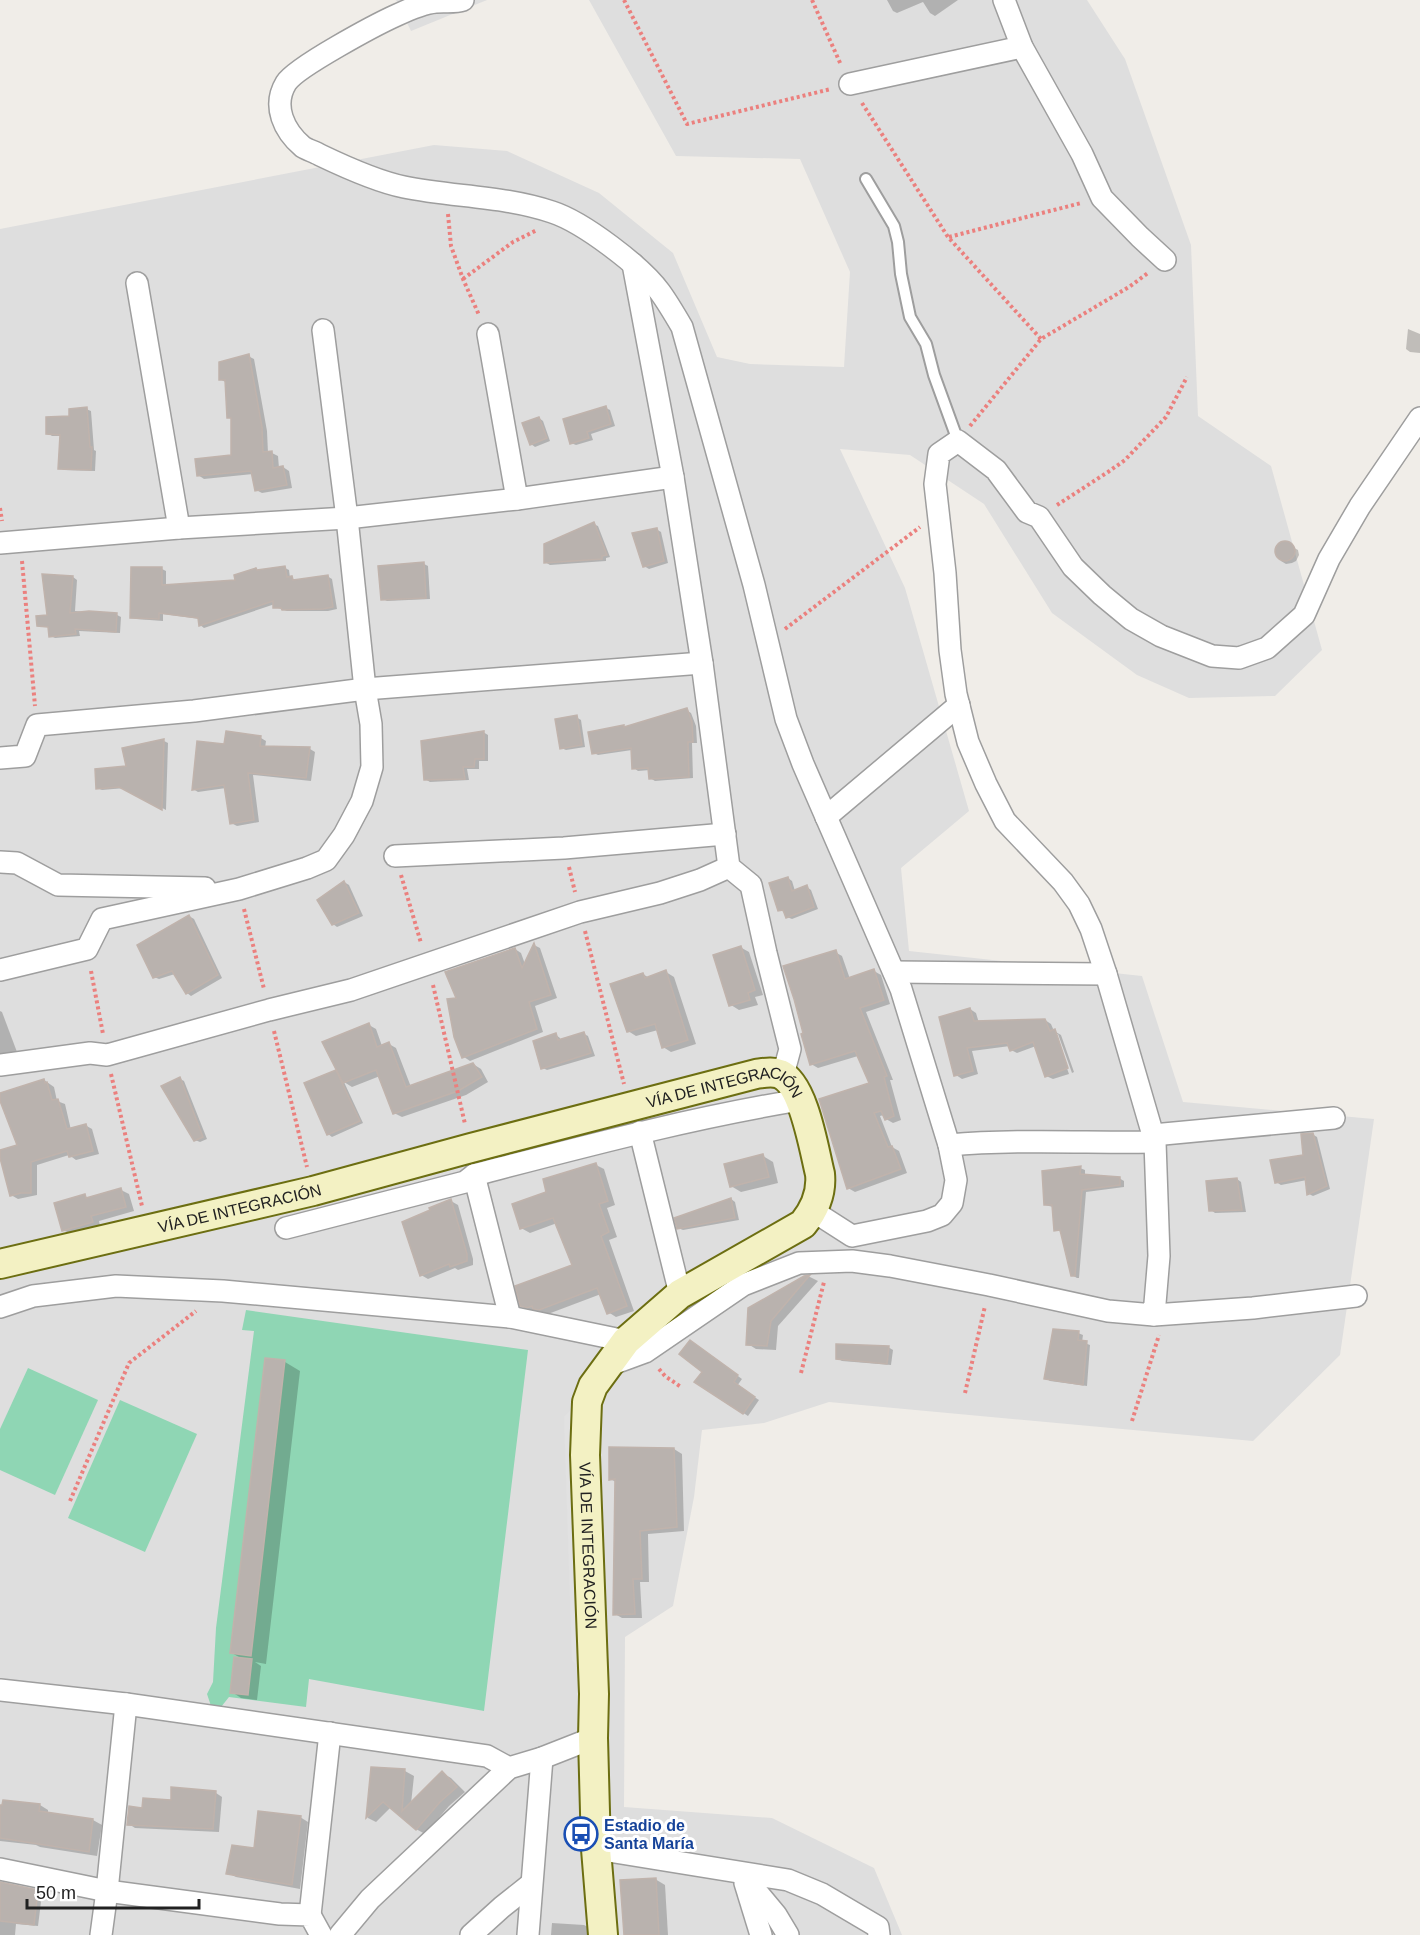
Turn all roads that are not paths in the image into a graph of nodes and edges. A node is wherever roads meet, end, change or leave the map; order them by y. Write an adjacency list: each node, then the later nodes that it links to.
1 (463, 0): 7 (street)
2 (1004, 0): 3 (street)
3 (1022, 47): 4 (street); 6 (street)
4 (850, 84)
5 (866, 179): 12 (lane)
6 (1166, 260)
7 (633, 264): 13 (street); 22 (street)
8 (137, 283): 16 (street)
9 (323, 330): 15 (street)
10 (488, 334): 14 (street)
11 (1420, 418): 12 (street)
12 (958, 441): 20 (street)
13 (673, 477): 14 (street); 18 (street)
14 (517, 499): 15 (street)
15 (347, 518): 16 (street); 19 (street)
16 (179, 528): 17 (street)
17 (10, 542)
18 (702, 663): 19 (street); 23 (street)
19 (365, 689): 21 (street); 27 (street)
20 (959, 705): 22 (street); 30 (street)
21 (0, 758)
22 (826, 817): 29 (street)
23 (725, 834): 24 (street); 26 (street)
24 (395, 856)
25 (0, 862): 27 (street)
26 (729, 867): 31 (street); 32 (street)
27 (239, 889): 28 (street)
28 (0, 970)
29 (894, 972): 30 (street); 37 (street)
30 (1106, 974): 36 (street)
31 (0, 1065)
32 (783, 1076): 33 (main road, VÍA DE INTEGRACIÓN); 35 (main road, VÍA DE INTEGRACIÓN)
33 (800, 1100): 35 (street); 39 (main road, VÍA DE INTEGRACIÓN)
34 (1334, 1118): 36 (street)
35 (635, 1120): 38 (main road, VÍA DE INTEGRACIÓN); 42 (street)
36 (1154, 1138): 37 (street); 45 (street)
37 (949, 1145): 39 (street)
38 (472, 1161): 40 (street); 41 (main road, VÍA DE INTEGRACIÓN); 46 (street)
39 (813, 1211): 42 (main road, VÍA DE INTEGRACIÓN)
40 (286, 1228)
41 (0, 1264)
42 (680, 1294): 47 (main road, VÍA DE INTEGRACIÓN)
43 (1356, 1296): 45 (street)
44 (0, 1307): 46 (street)
45 (1160, 1315): 47 (street)
46 (510, 1317): 47 (street)
47 (635, 1347): 51 (main road, VÍA DE INTEGRACIÓN)
48 (0, 1690): 49 (street)
49 (126, 1704): 50 (street); 58 (street)
50 (330, 1733): 53 (street); 59 (street)
51 (593, 1738): 52 (street); 54 (main road, VÍA DE INTEGRACIÓN)
52 (542, 1758): 53 (street); 57 (street)
53 (509, 1768): 62 (street)
54 (597, 1849): 56 (street); 65 (main road, VÍA DE INTEGRACIÓN)
55 (0, 1869): 58 (street)
56 (742, 1874): 66 (street); 67 (street); 68 (street)
57 (531, 1884): 63 (street); 64 (street)
58 (107, 1891): 59 (street); 60 (street)
59 (310, 1915): 61 (street)
60 (101, 1935)
61 (321, 1935)
62 (340, 1935)
63 (471, 1935)
64 (528, 1935)
65 (603, 1935)
66 (761, 1935)
67 (788, 1935)
68 (879, 1935)

